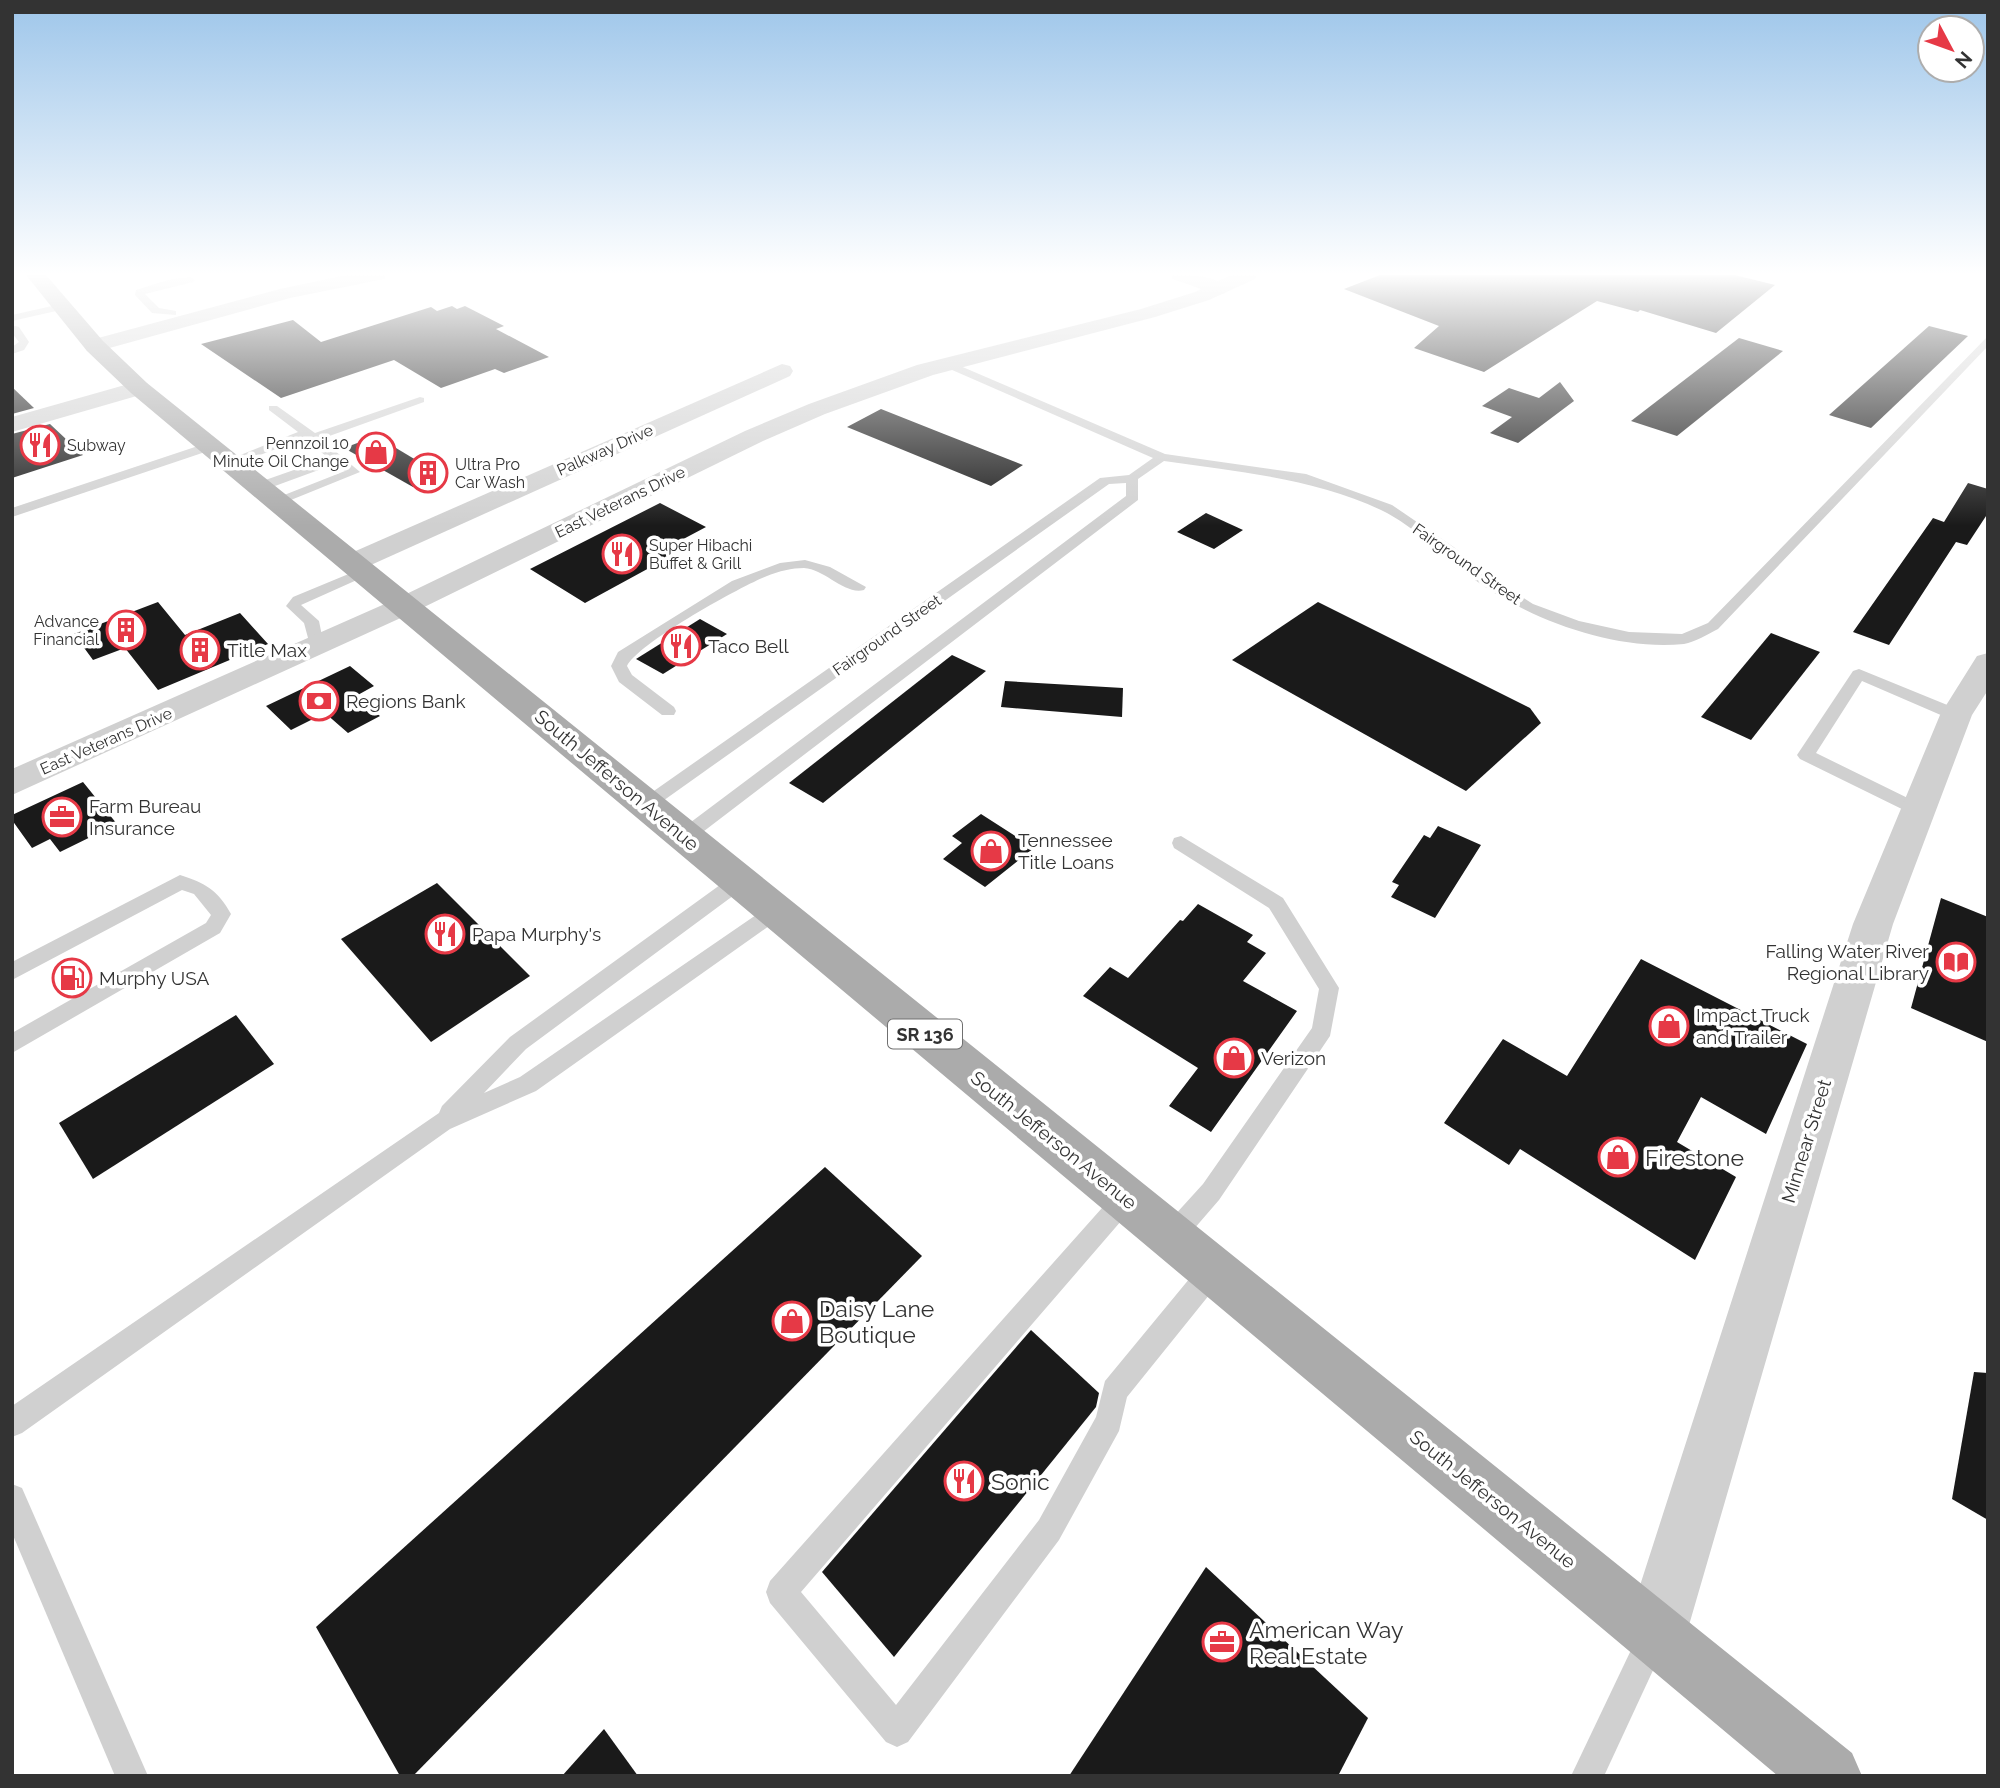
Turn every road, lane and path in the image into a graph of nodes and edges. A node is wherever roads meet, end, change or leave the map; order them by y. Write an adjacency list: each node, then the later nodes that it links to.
1 (108, 358): 6 (main road, South Jefferson Avenue / SR 136)
2 (972, 358): 4 (street, East Veterans Drive)
3 (1969, 358): 11 (lane, Fairground Street)
4 (947, 365): 11 (lane, Fairground Street); 18 (street, East Veterans Drive)
5 (782, 371): 16 (street, Palkway Drive)
6 (139, 388): 9 (street); 13 (main road, South Jefferson Avenue / SR 136)
7 (420, 400): 10 (lane)
8 (273, 408): 10 (lane)
9 (12, 425)
10 (310, 436): 12 (lane); 13 (lane)
11 (1162, 457): 14 (lane, Fairground Street)
12 (337, 459): 13 (lane); 13 (lane)
13 (244, 474): 15 (lane); 16 (main road, South Jefferson Avenue / SR 136)
14 (1132, 478): 24 (lane, Fairground Street); 26 (lane, Fairground Street)
15 (12, 513)
16 (358, 568): 18 (main road, South Jefferson Avenue / SR 136); 19 (lane)
17 (859, 587): 21 (lane)
18 (406, 606): 19 (street, East Veterans Drive); 24 (main road, South Jefferson Avenue / SR 136)
19 (316, 646): 23 (street, East Veterans Drive)
20 (1988, 663): 22 (street, Minnear Street)
21 (668, 711)
22 (1968, 713): 25 (street, Minnear Street); 25 (lane)
23 (12, 783)
24 (647, 804): 26 (main road, South Jefferson Avenue / SR 136)
25 (1918, 810): 38 (street, Minnear Street)
26 (685, 836): 28 (main road, South Jefferson Avenue / SR 136)
27 (1181, 843): 34 (lane)
28 (738, 881): 29 (main road, South Jefferson Avenue / SR 136); 32 (lane)
29 (776, 911): 32 (lane); 33 (main road, South Jefferson Avenue / SR 136)
30 (12, 972): 31 (lane)
31 (12, 1044)
32 (442, 1122): 36 (lane)
33 (1126, 1198): 34 (main road, South Jefferson Avenue / SR 136); 35 (lane)
34 (1172, 1236): 35 (main road, South Jefferson Avenue / SR 136)
35 (1213, 1270): 38 (main road, South Jefferson Avenue / SR 136)
36 (12, 1423)
37 (12, 1498): 39 (lane)
38 (1656, 1632): 40 (lane); 41 (main road, South Jefferson Avenue / SR 136)
39 (131, 1776)
40 (1587, 1776)
41 (1829, 1776)

